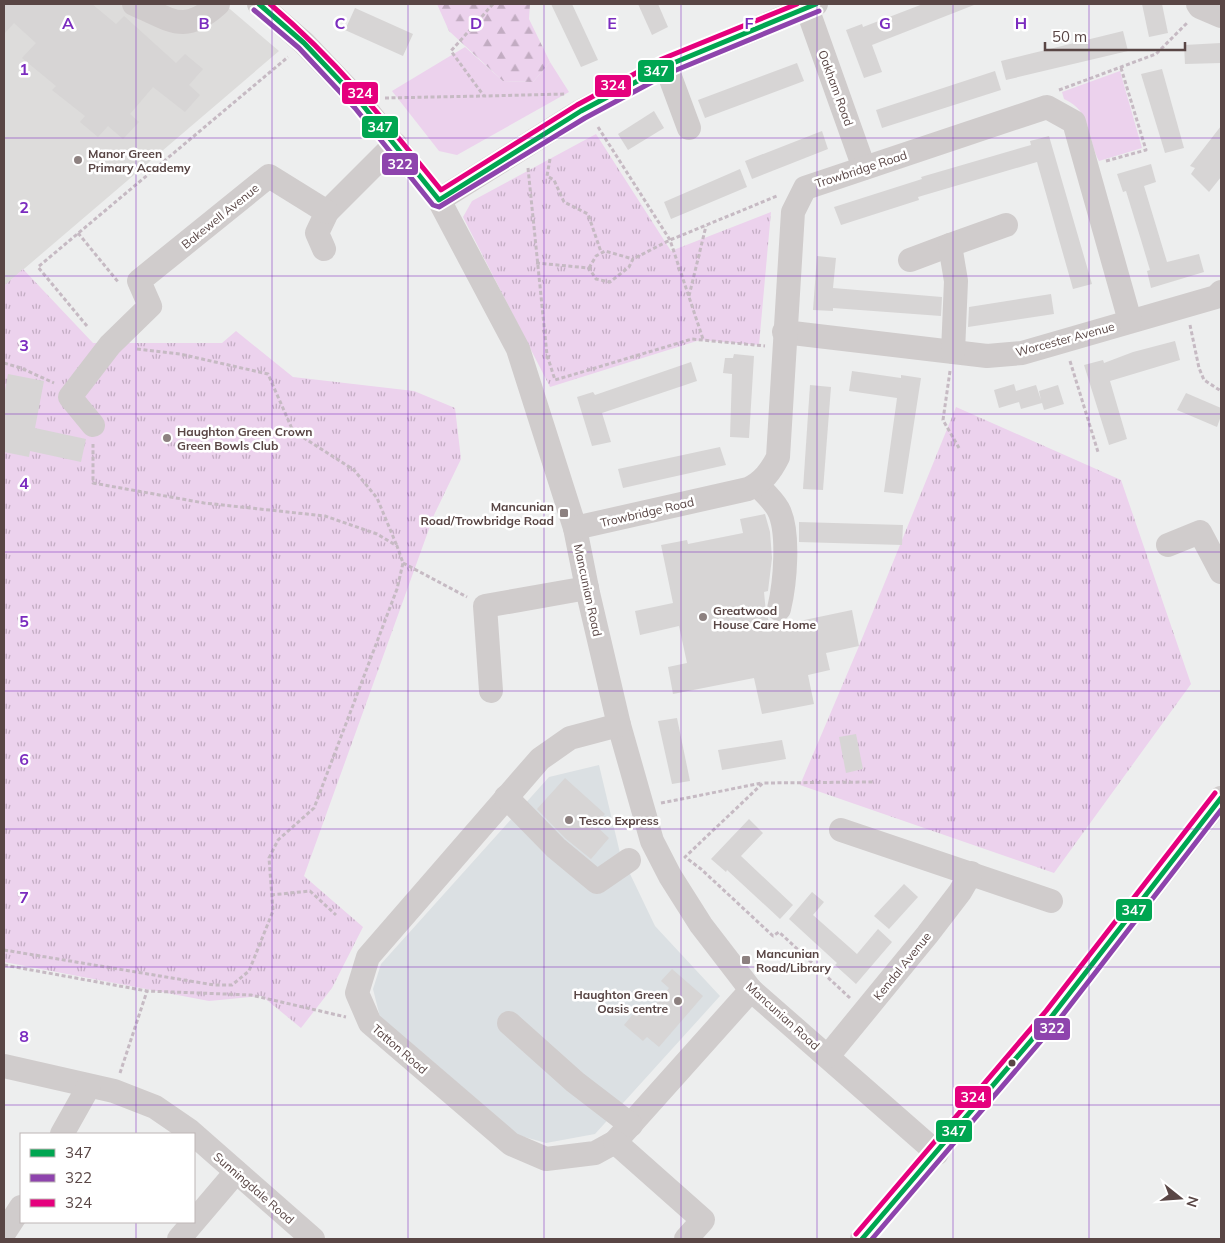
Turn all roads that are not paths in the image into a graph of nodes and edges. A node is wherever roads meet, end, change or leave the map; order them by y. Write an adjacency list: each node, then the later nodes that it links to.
1 (134, 4): 2 (street)
2 (218, 4)
3 (259, 4): 9 (street, Mancunian Road)
4 (811, 6): 7 (street); 10 (street, Oakham Road)
5 (1196, 9): 6 (street)
6 (1221, 16)
7 (666, 66): 8 (street); 11 (street)
8 (689, 128)
9 (395, 144): 11 (street, Mancunian Road); 12 (street)
10 (864, 168): 18 (street, Trowbridge Road); 19 (street, Trowbridge Road)
11 (439, 200): 23 (street, Mancunian Road)
12 (327, 212): 15 (street); 21 (street, Bakewell Avenue)
13 (1006, 225): 14 (street)
14 (950, 245): 16 (street); 20 (street)
15 (324, 249)
16 (910, 260)
17 (1221, 292): 18 (street, Worcester Avenue)
18 (1130, 321): 20 (street, Worcester Avenue)
19 (779, 339): 20 (street, Worcester Avenue); 22 (street, Trowbridge Road)
20 (952, 357)
21 (93, 425)
22 (757, 485): 23 (street, Trowbridge Road); 27 (street)
23 (575, 528): 26 (street, Mancunian Road)
24 (1168, 545): 25 (street)
25 (1221, 572)
26 (587, 588): 28 (street); 29 (street, Mancunian Road)
27 (779, 609)
28 (492, 691)
29 (619, 724): 30 (street, Tatton Road); 36 (street, Mancunian Road)
30 (506, 797): 33 (street); 45 (street, Tatton Road)
31 (1221, 798): 46 (street)
32 (841, 830): 34 (street)
33 (629, 860)
34 (971, 872): 35 (street); 38 (street, Kendal Avenue)
35 (1051, 901)
36 (751, 990): 38 (street, Mancunian Road); 41 (street, Tatton Road)
37 (509, 1023): 41 (street)
38 (828, 1056): 46 (street, Mancunian Road)
39 (4, 1066): 40 (street, Sunningdale Road)
40 (89, 1086): 42 (street); 43 (street, Sunningdale Road)
41 (632, 1125): 45 (street, Tatton Road)
42 (63, 1133)
43 (192, 1133)
44 (195, 1135): 47 (street, Sunningdale Road)
45 (616, 1142): 54 (street)
46 (937, 1153): 55 (street)
47 (236, 1172): 49 (street); 53 (street, Sunningdale Road)
48 (20, 1209): 51 (street)
49 (195, 1220)
50 (193, 1223): 52 (street)
51 (4, 1233)
52 (179, 1239)
53 (313, 1239)
54 (686, 1239)
55 (862, 1239)

